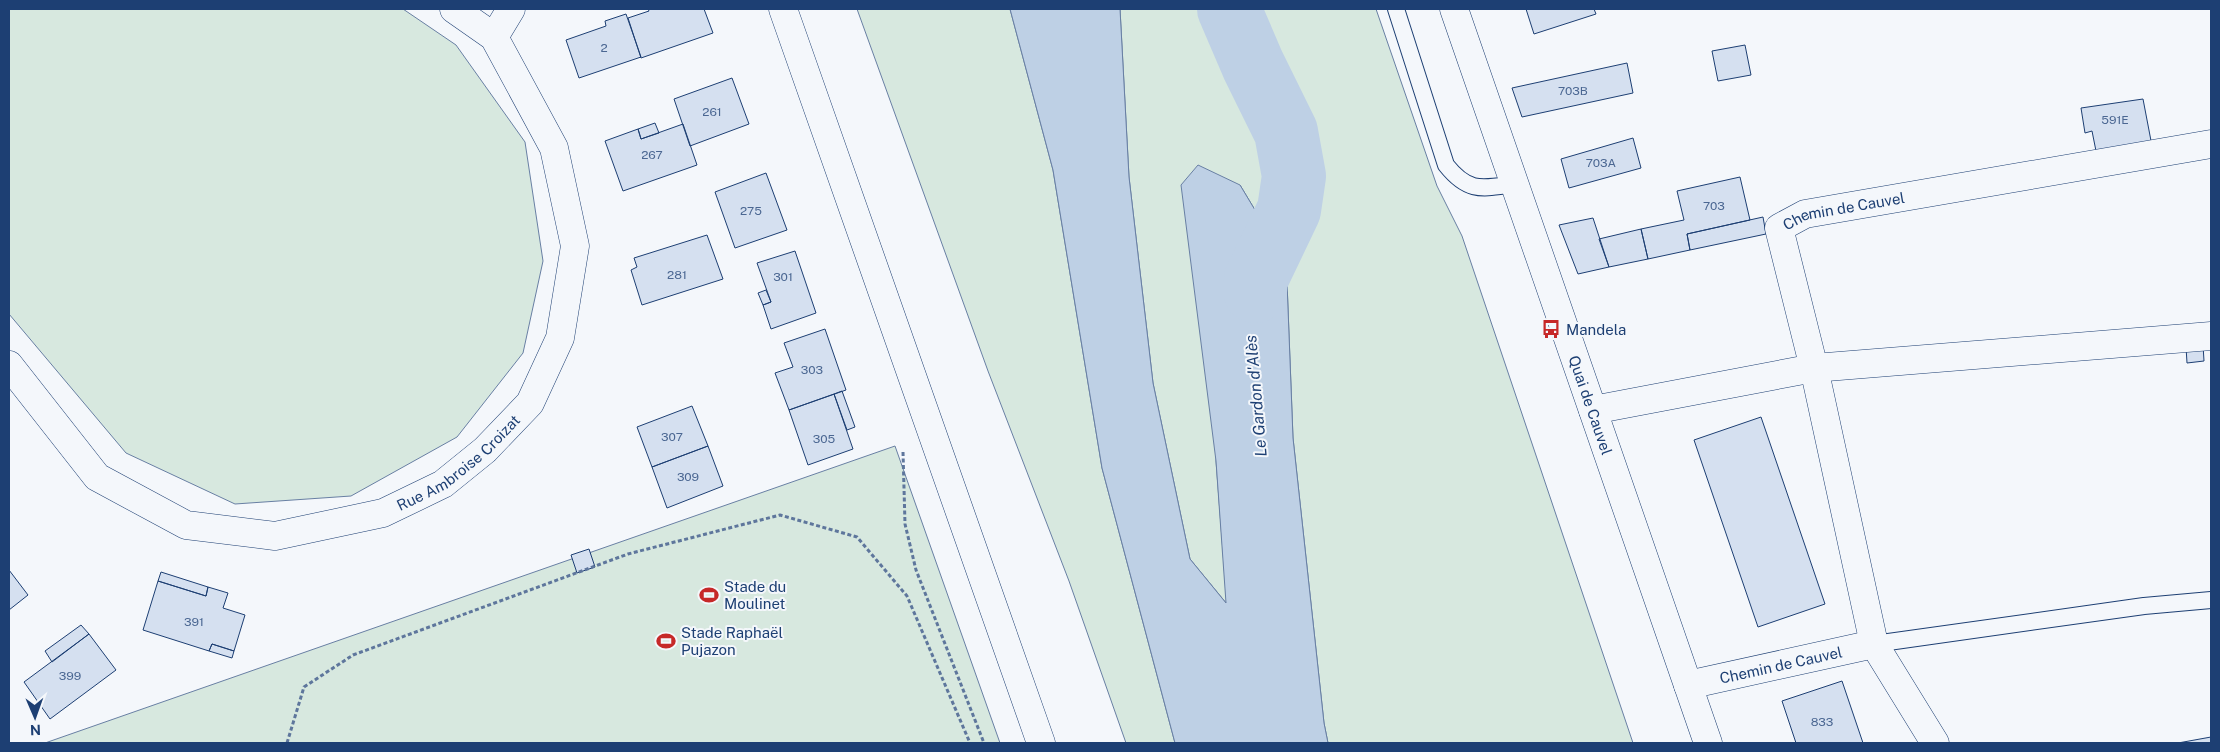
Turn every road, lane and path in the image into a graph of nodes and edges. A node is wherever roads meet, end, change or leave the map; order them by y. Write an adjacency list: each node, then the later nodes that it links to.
1 (454, 9): 6 (street, Rue Ambroise Croizat)
2 (511, 9): 6 (street)
3 (783, 9): 20 (street)
4 (1396, 9): 8 (lane)
5 (1454, 9): 8 (street, Quai de Cauvel)
6 (494, 37): 10 (street, Rue Ambroise Croizat)
7 (2211, 144): 11 (street, Chemin de Cauvel)
8 (1516, 184): 12 (street, Quai de Cauvel)
9 (2211, 336): 11 (street)
10 (9, 365)
11 (1814, 368): 12 (street); 15 (street, Chemin de Cauvel)
12 (1593, 410): 16 (street, Quai de Cauvel)
13 (903, 448): 19 (path)
14 (2211, 600): 15 (lane)
15 (1874, 644): 16 (street, Chemin de Cauvel); 22 (street, Chemin de Cauvel)
16 (1688, 686): 21 (street, Quai de Cauvel)
17 (287, 743): 18 (path)
18 (970, 743)
19 (984, 743)
20 (1041, 743)
21 (1708, 743)
22 (1935, 743)

